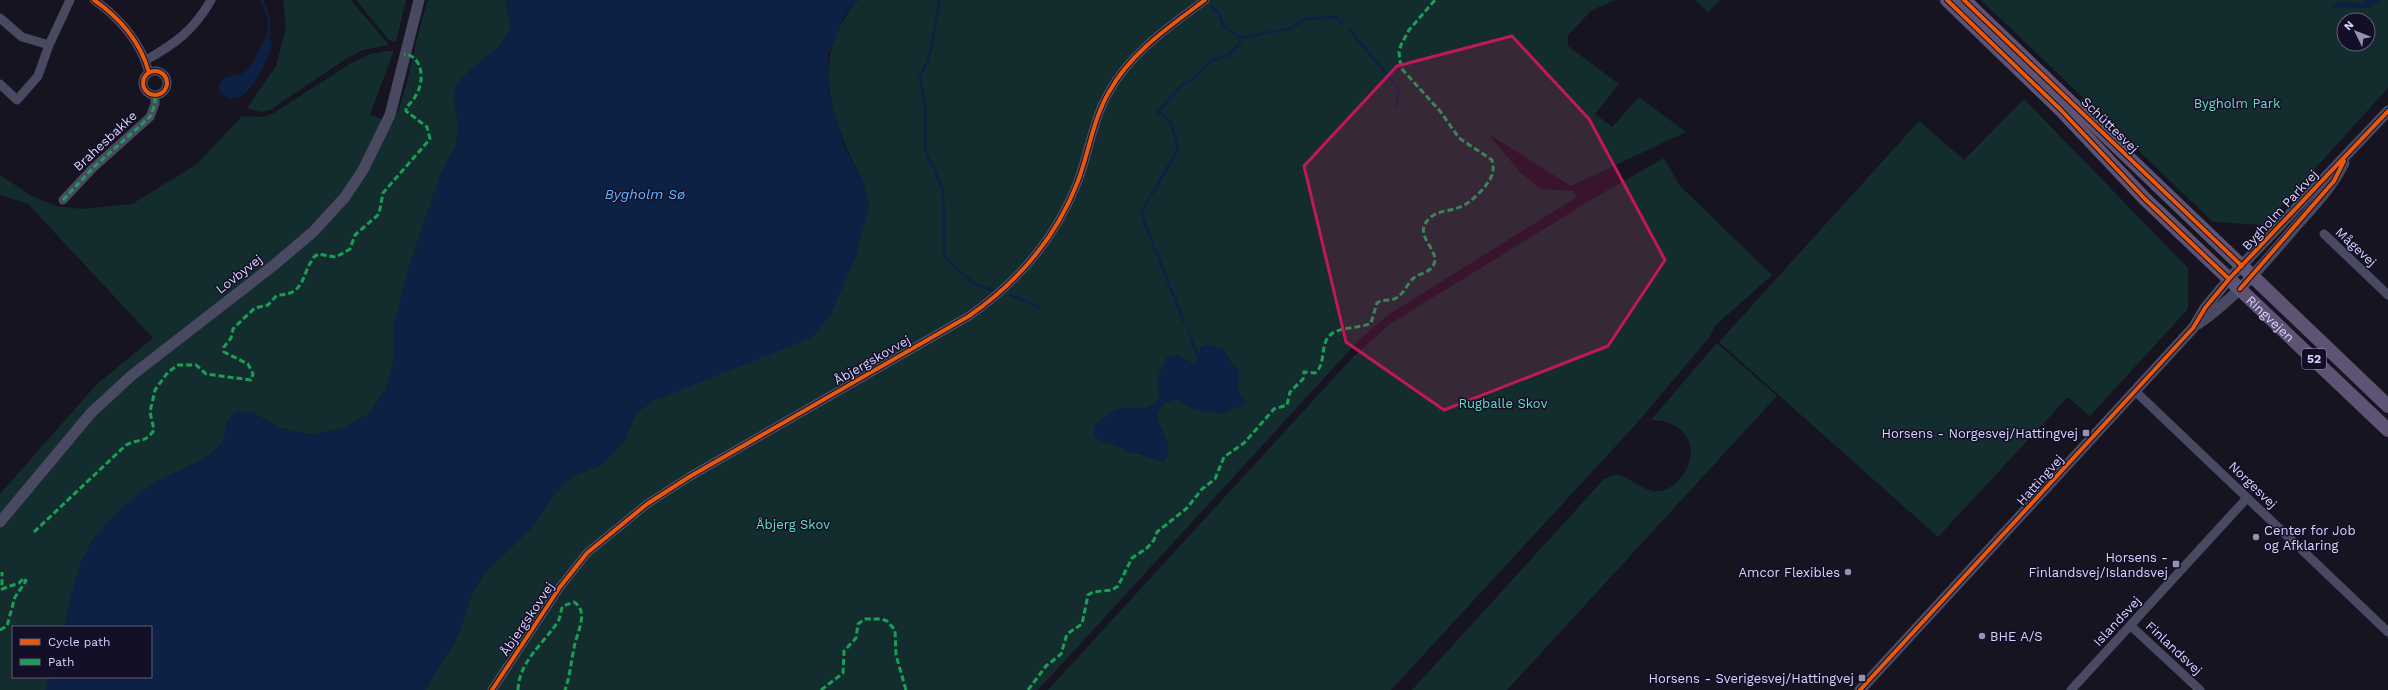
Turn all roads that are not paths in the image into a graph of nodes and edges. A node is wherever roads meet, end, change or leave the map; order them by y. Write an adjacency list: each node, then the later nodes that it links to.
1 (70, 0): 9 (street)
2 (94, 0): 10 (street)
3 (211, 0): 10 (street)
4 (419, 0): 26 (street, Lovbyvej)
5 (1205, 0): 29 (street, Åbjergskovvej)
6 (1947, 0): 20 (main road, Schüttesvej / 52)
7 (1964, 0): 18 (main road, Schüttesvej / 52)
8 (0, 18): 9 (street)
9 (49, 45): 12 (street)
10 (146, 60): 11 (street)
11 (149, 73): 13 (street); 13 (street, Brahesbakke)
12 (0, 84)
13 (155, 95): 16 (street, Brahesbakke)
14 (2388, 111): 15 (street, Bygholm Parkvej)
15 (2347, 156): 18 (street, Bygholm Parkvej); 19 (street, Bygholm Parkvej)
16 (63, 200)
17 (2324, 234): 21 (street, Mågevej)
18 (2242, 266): 19 (main road, Ringvejen / 52); 20 (street, Bygholm Parkvej)
19 (2253, 276): 20 (street, Bygholm Parkvej); 23 (main road, Ringvejen / 52)
20 (2234, 284): 22 (street, Hattingvej); 24 (main road, Ringvejen / 52)
21 (2388, 295)
22 (2135, 391): 25 (street, Norgesvej); 30 (street, Hattingvej)
23 (2388, 406)
24 (2388, 430)
25 (2247, 498): 27 (street, Islandsvej); 28 (street, Norgesvej)
26 (0, 522)
27 (2131, 626): 31 (street, Islandsvej); 32 (street, Finlandsvej)
28 (2388, 632)
29 (492, 690)
30 (1860, 690)
31 (2071, 690)
32 (2200, 690)

